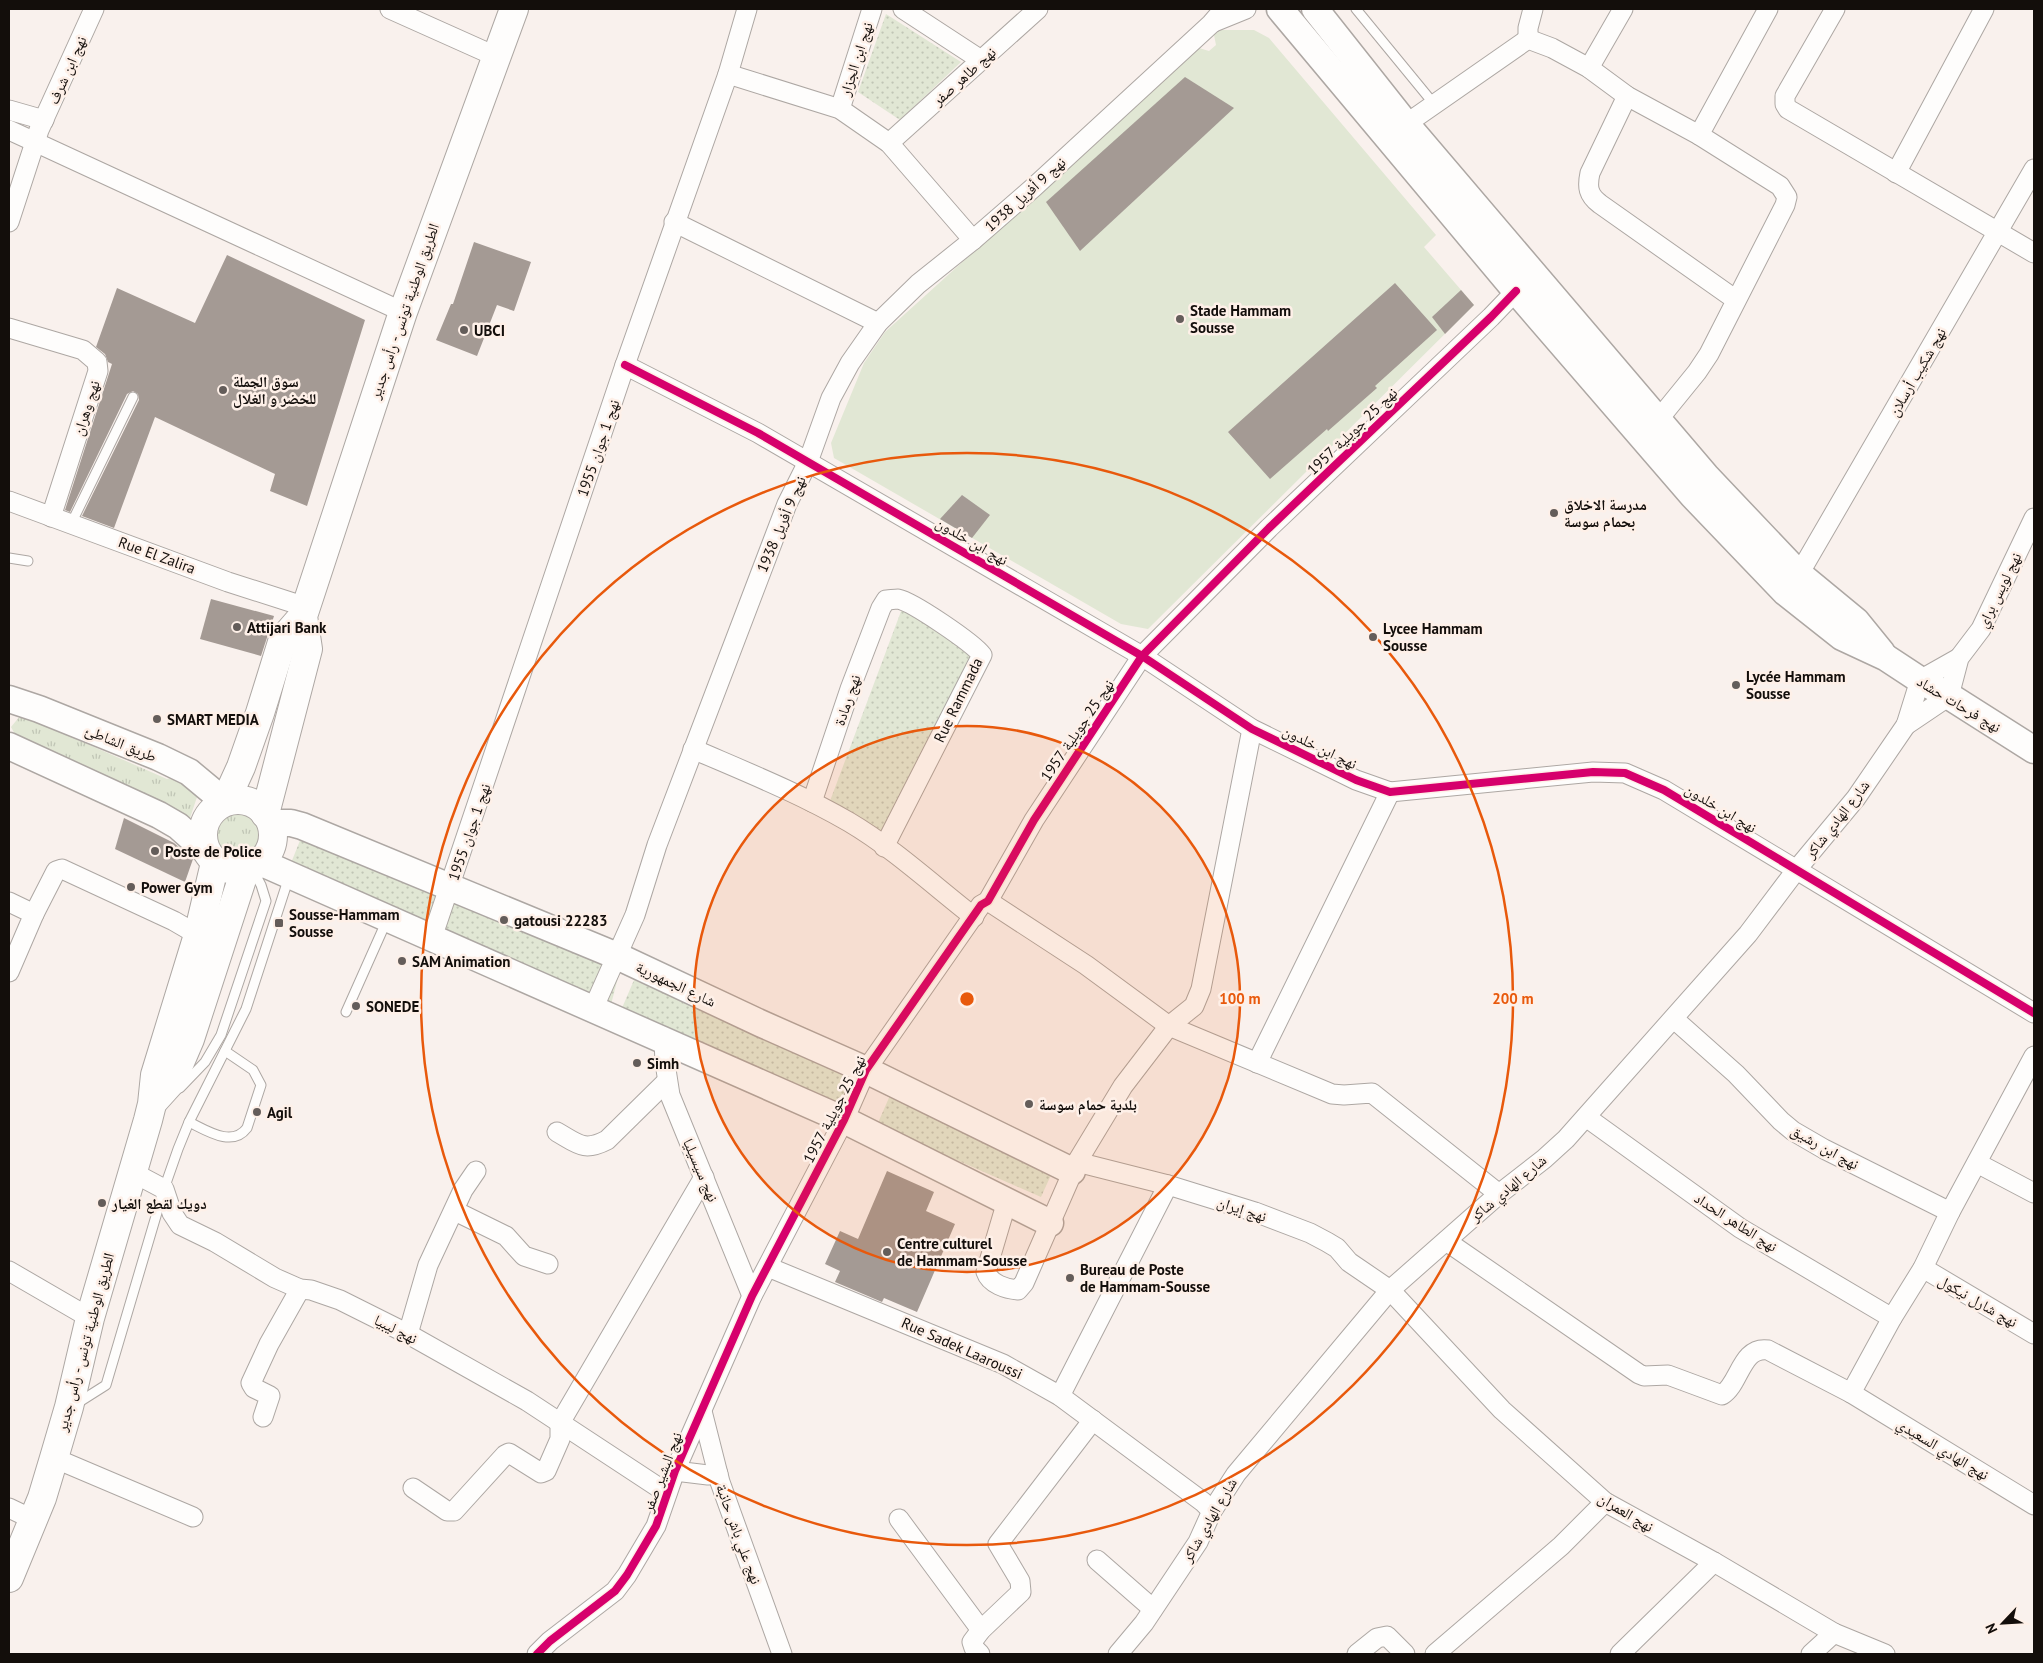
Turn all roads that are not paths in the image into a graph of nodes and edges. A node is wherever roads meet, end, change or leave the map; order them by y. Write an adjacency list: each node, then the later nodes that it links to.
1 (94, 9): 29 (street, نهج ابن شرف)
2 (390, 9): 20 (street)
3 (514, 9): 20 (main road, الطريق الوطنية تونس - رأس جدير)
4 (747, 9): 23 (street, نهج 1 جوان 1955)
5 (872, 9): 26 (street, نهج ابن الجزار)
6 (903, 9): 21 (street)
7 (1038, 9): 21 (street, نهج طاهر صفر)
8 (1224, 9): 18 (street)
9 (1246, 9): 18 (street)
10 (1280, 9): 30 (street)
11 (1316, 9): 30 (street)
12 (1356, 9): 25 (lane)
13 (1533, 9): 19 (street)
14 (1623, 9): 22 (street)
15 (1768, 9): 31 (street)
16 (1835, 9): 34 (street)
17 (1984, 9): 34 (street)
18 (1211, 24): 38 (street, نهج 9 أفريل 1938)
19 (1528, 39): 22 (street); 25 (street)
20 (495, 56): 42 (main road, الطريق الوطنية تونس - رأس جدير)
21 (981, 60): 32 (street, نهج طاهر صفر)
22 (1589, 68): 24 (street)
23 (728, 74): 26 (street); 36 (street, نهج 1 جوان 1955)
24 (1627, 96): 31 (street); 41 (street)
25 (1434, 104): 30 (street)
26 (840, 109): 32 (street)
27 (9, 110): 29 (street)
28 (9, 130): 29 (street)
29 (39, 131): 35 (street, نهج ابن شرف); 42 (street)
30 (1397, 131): 40 (street); 47 (street)
31 (1699, 134): 47 (street)
32 (889, 143): 38 (street)
33 (2034, 169): 37 (street, نهج شكيب أرسلان)
34 (1896, 173): 37 (street)
35 (9, 222)
36 (674, 222): 43 (street); 45 (street, نهج 1 جوان 1955)
37 (1998, 233): 39 (street); 55 (street, نهج شكيب أرسلان)
38 (973, 240): 43 (street, نهج 9 أفريل 1938)
39 (2034, 253)
40 (1516, 290): 58 (street, نهج 25 جويلية 1957); 59 (street)
41 (1729, 294)
42 (403, 312): 57 (main road, الطريق الوطنية تونس - رأس جدير)
43 (878, 323): 48 (street, نهج 9 أفريل 1938)
44 (9, 328): 50 (street, نهج وهران)
45 (625, 365): 48 (street, نهج ابن خلدون); 78 (street, نهج 1 جوان 1955)
46 (133, 397): 52 (lane)
47 (1658, 420): 55 (street)
48 (808, 462): 58 (street, نهج ابن خلدون); 67 (street, نهج 9 أفريل 1938)
49 (9, 501): 50 (street, Rue El Zalira)
50 (51, 517): 52 (street, Rue El Zalira)
51 (2034, 518): 60 (street, نهج لويس براي)
52 (71, 524): 57 (street, Rue El Zalira)
53 (9, 558): 54 (lane)
54 (28, 561)
55 (1800, 574): 59 (street)
56 (886, 600): 71 (street, نهج رمادة); 73 (street, Rue Rammada)
57 (305, 612): 70 (main road, الطريق الوطنية تونس - رأس جدير); 72 (main road, الطريق الوطنية تونس - رأس جدير)
58 (1142, 656): 65 (street, نهج ابن خلدون); 79 (street, نهج 25 جويلية 1957)
59 (1885, 657): 61 (street, نهج فرحات حشاد)
60 (1959, 658): 61 (street); 62 (street)
61 (1920, 680): 62 (street, نهج فرحات حشاد); 64 (street, شارع الهادي شاكر)
62 (1949, 696): 64 (street, شارع الهادي شاكر); 68 (street, نهج فرحات حشاد)
63 (9, 698): 70 (street, طريق الشاطئ)
64 (1906, 725): 76 (street, شارع الهادي شاكر)
65 (1252, 729): 69 (street, نهج ابن خلدون); 92 (street)
66 (9, 746): 74 (street)
67 (693, 749): 71 (street); 86 (street, نهج 9 أفريل 1938)
68 (2034, 750)
69 (1390, 792): 76 (street, نهج ابن خلدون); 96 (street)
70 (225, 802): 72 (main road); 74 (main road)
71 (812, 802): 73 (street)
72 (268, 819): 75 (main road); 78 (street, شارع الجمهورية)
73 (884, 847): 82 (street)
74 (211, 857): 75 (main road); 84 (main road, الطريق الوطنية تونس - رأس جدير)
75 (253, 866): 77 (street); 99 (main road, الطريق الوطنية تونس - رأس جدير)
76 (1797, 869): 90 (street, نهج ابن خلدون); 91 (street, شارع الهادي شاكر)
77 (290, 874): 83 (street); 94 (lane)
78 (450, 887): 85 (street, نهج 1 جوان 1955); 86 (street, شارع الجمهورية)
79 (988, 901): 82 (street, نهج 25 جويلية 1957); 92 (street)
80 (9, 902): 81 (street)
81 (34, 914): 84 (street); 87 (street)
82 (974, 917): 97 (street, نهج 25 جويلية 1957)
83 (388, 918): 85 (street); 89 (lane)
84 (198, 935): 99 (main road, الطريق الوطنية تونس - رأس جدير)
85 (432, 938): 88 (street)
86 (617, 956): 88 (street, نهج 9 أفريل 1938); 97 (street, شارع الجمهورية)
87 (9, 972)
88 (593, 1009): 93 (street)
89 (346, 1012)
90 (2034, 1013)
91 (1674, 1018): 100 (street, شارع الهادي شاكر); 115 (street, نهج ابن رشيق)
92 (1168, 1026): 96 (street); 105 (street)
93 (664, 1040): 98 (street, نهج سيسيليا); 101 (street)
94 (225, 1051): 102 (lane); 102 (lane)
95 (2034, 1056): 104 (street)
96 (1257, 1063): 112 (street)
97 (866, 1070): 101 (street, نهج 25 جويلية 1957); 105 (street, شارع الجمهورية)
98 (667, 1081): 103 (street); 108 (street, نهج سيسيليا)
99 (160, 1104): 107 (main road, الطريق الوطنية تونس - رأس جدير)
100 (1586, 1117): 112 (street, شارع الهادي شاكر); 126 (street, نهج الطاهر الحداد)
101 (844, 1120): 113 (street); 119 (street, نهج 25 جويلية 1957)
102 (189, 1122): 110 (lane)
103 (557, 1132)
104 (1977, 1163): 111 (street); 115 (street)
105 (1074, 1166): 109 (street, نهج إيران); 116 (street)
106 (476, 1170): 114 (street)
107 (132, 1172): 110 (street); 125 (main road, الطريق الوطنية تونس - رأس جدير)
108 (704, 1177): 124 (street, نهج سيسيليا); 135 (street)
109 (1168, 1185): 123 (street, نهج إيران); 130 (street)
110 (164, 1189): 122 (street, نهج ليبيا); 131 (lane)
111 (2034, 1193)
112 (1499, 1194): 117 (street, شارع الهادي شاكر)
113 (1007, 1201): 116 (street); 116 (street)
114 (455, 1211): 118 (street); 127 (street)
115 (1950, 1212): 120 (street)
116 (1050, 1223)
117 (1446, 1241): 123 (street, شارع الهادي شاكر); 129 (street, نهج الهادي السعيدي)
118 (548, 1264)
119 (768, 1267): 124 (street, نهج البشير صفر); 130 (street, Rue Sadek Laaroussi)
120 (1923, 1268): 126 (street); 128 (street, نهج شارل نيكول)
121 (9, 1270): 125 (street)
122 (300, 1289): 127 (street, نهج ليبيا); 133 (street)
123 (1390, 1290): 141 (street, نهج العمران); 143 (street, شارع الهادي شاكر)
124 (752, 1296): 132 (street, نهج البشير صفر)
125 (90, 1318): 131 (main road, الطريق الوطنية تونس - رأس جدير)
126 (1892, 1318): 129 (street)
127 (408, 1334): 135 (street, نهج ليبيا)
128 (2034, 1334)
129 (1851, 1393): 142 (street, نهج الهادي السعيدي)
130 (1060, 1396): 134 (street, Rue Sadek Laaroussi)
131 (69, 1408): 136 (main road, الطريق الوطنية تونس - رأس جدير)
132 (702, 1411): 137 (street, نهج البشير صفر); 138 (street, نهج علي باش حانبة)
133 (263, 1417)
134 (1093, 1420): 143 (street, Rue Sadek Laaroussi); 151 (street)
135 (560, 1424): 139 (street); 140 (street, نهج ليبيا)
136 (54, 1458): 144 (main road, الطريق الوطنية تونس - رأس جدير); 145 (street)
137 (675, 1471): 138 (street); 140 (street, نهج البشير صفر)
138 (718, 1474): 154 (street, نهج علي باش حانبة)
139 (412, 1488)
140 (667, 1493): 153 (street, نهج البشير صفر)
141 (1605, 1502): 148 (street, نهج العمران); 159 (street)
142 (2034, 1505)
143 (1212, 1511): 150 (street, شارع الهادي شاكر)
144 (20, 1514): 149 (main road, الطريق الوطنية تونس - رأس جدير)
145 (193, 1517)
146 (899, 1519): 151 (street)
147 (1098, 1560): 150 (street)
148 (1714, 1562): 152 (street, نهج العمران); 160 (street)
149 (9, 1578)
150 (1153, 1609): 156 (street, شارع الهادي شاكر)
151 (981, 1630): 155 (street)
152 (1834, 1633): 161 (street); 162 (street, نهج العمران)
153 (537, 1654)
154 (782, 1654)
155 (980, 1654)
156 (1118, 1654)
157 (1357, 1654): 158 (street)
158 (1405, 1654)
159 (1435, 1654)
160 (1620, 1654)
161 (1811, 1654)
162 (1885, 1654)

